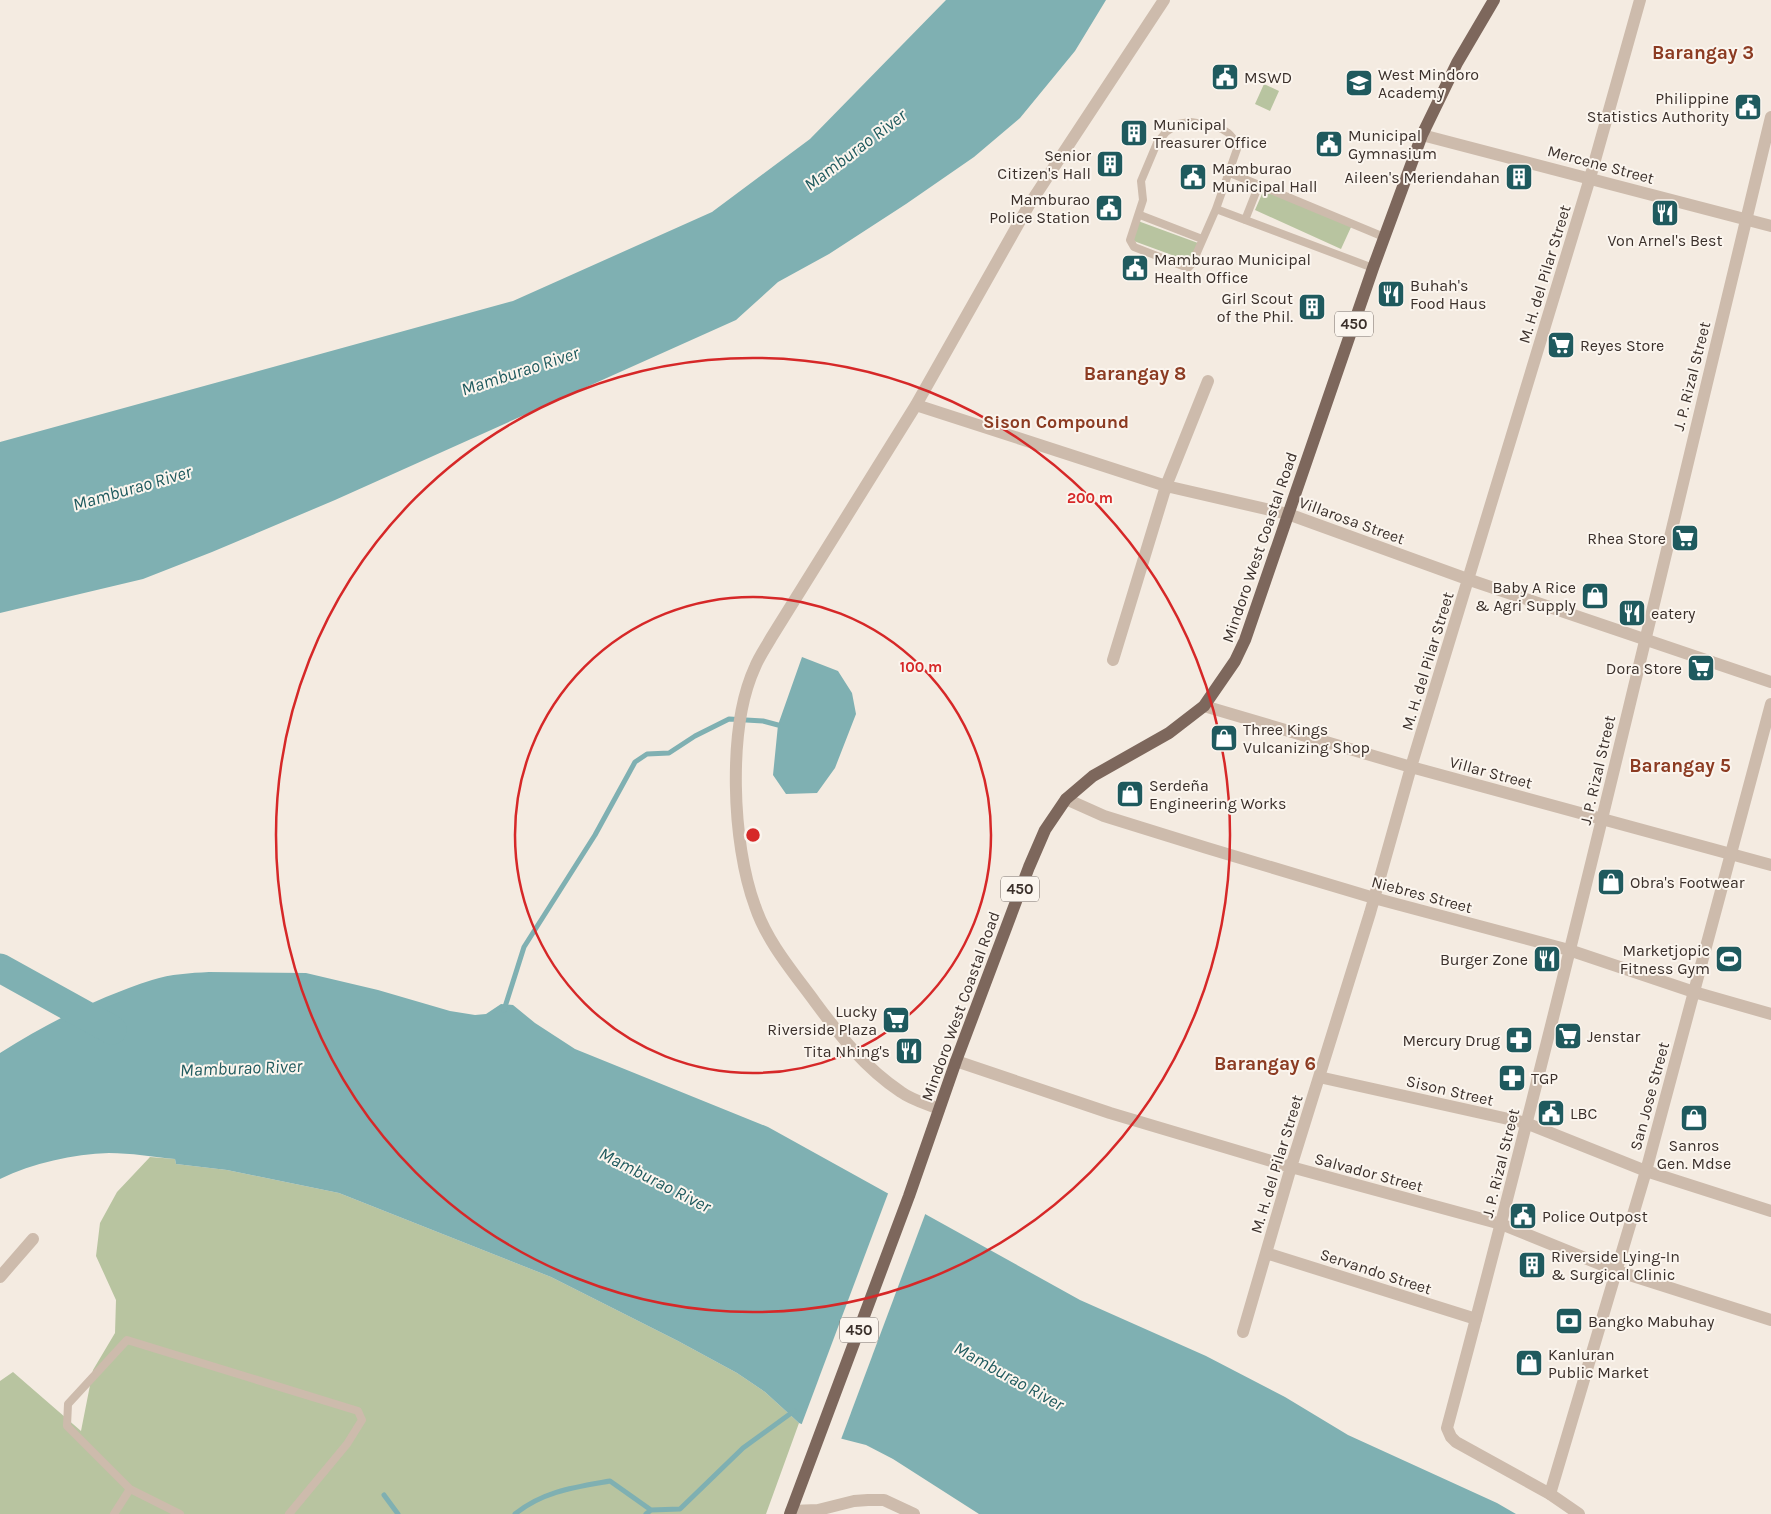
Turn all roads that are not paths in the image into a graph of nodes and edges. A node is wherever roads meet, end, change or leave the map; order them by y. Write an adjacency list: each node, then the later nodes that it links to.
1 (1164, 0): 18 (street)
2 (1494, 0): 5 (main road, Mindoro West Coastal Road / 450)
3 (1640, 0): 7 (street, M. H. del Pilar Street)
4 (1771, 116): 12 (street, J. P. Rizal Street)
5 (1422, 135): 7 (street, Mercene Street); 14 (main road, Mindoro West Coastal Road / 450)
6 (1230, 174): 8 (lane); 9 (lane); 10 (lane)
7 (1590, 178): 12 (street, Mercene Street); 21 (street, M. H. del Pilar Street)
8 (1258, 187): 11 (lane); 14 (lane)
9 (1216, 209): 11 (lane); 15 (lane)
10 (1140, 215): 15 (lane); 15 (lane)
11 (1245, 220): 16 (lane)
12 (1746, 220): 13 (street, Mercene Street); 22 (street, J. P. Rizal Street)
13 (1771, 226)
14 (1384, 237): 16 (main road, Mindoro West Coastal Road / 450)
15 (1202, 239)
16 (1373, 268): 20 (main road, Mindoro West Coastal Road / 450)
17 (1208, 381): 19 (street)
18 (916, 405): 19 (street, Villarosa Street); 38 (street)
19 (1166, 486): 20 (street, Villarosa Street); 23 (street)
20 (1288, 514): 21 (street, Villarosa Street); 26 (main road, Mindoro West Coastal Road / 450)
21 (1470, 580): 22 (street, Villarosa Street); 27 (street, M. H. del Pilar Street)
22 (1644, 638): 24 (street, Villarosa Street); 29 (street, J. P. Rizal Street)
23 (1113, 660)
24 (1771, 682)
25 (1771, 704): 30 (street, San Jose Street)
26 (1204, 706): 27 (street, Villar Street); 28 (main road, Mindoro West Coastal Road / 450)
27 (1411, 767): 29 (street, Villar Street); 32 (street, M. H. del Pilar Street)
28 (1066, 799): 32 (street, Niebres Street); 36 (main road, Mindoro West Coastal Road / 450)
29 (1602, 818): 30 (street, Villar Street); 33 (street, J. P. Rizal Street)
30 (1732, 853): 31 (street, Villar Street); 34 (street, San Jose Street)
31 (1771, 866)
32 (1374, 898): 33 (street, Niebres Street); 37 (street, M. H. del Pilar Street)
33 (1569, 950): 34 (street, Niebres Street); 39 (street, J. P. Rizal Street)
34 (1694, 992): 35 (street, Niebres Street); 41 (street, San Jose Street)
35 (1771, 1014)
36 (956, 1061): 38 (main road, Mindoro West Coastal Road / 450); 40 (street, Salvador Street)
37 (1319, 1077): 39 (street, Sison Street); 40 (street, M. H. del Pilar Street)
38 (939, 1109): 53 (main road, Mindoro West Coastal Road / 450)
39 (1526, 1124): 41 (street, Sison Street); 43 (street, J. P. Rizal Street)
40 (1291, 1167): 43 (street, Salvador Street); 45 (street, M. H. del Pilar Street)
41 (1646, 1171): 42 (street, Sison Street); 46 (street, San Jose Street)
42 (1771, 1211)
43 (1501, 1224): 46 (street, Salvador Street); 48 (street, J. P. Rizal Street)
44 (32, 1240): 47 (street)
45 (1266, 1253): 48 (street, Servando Street); 50 (street, M. H. del Pilar Street)
46 (1617, 1271): 49 (street, Salvador Street); 52 (street, San Jose Street)
47 (0, 1277)
48 (1476, 1319): 52 (street, J. P. Rizal Street)
49 (1771, 1320)
50 (1243, 1332)
51 (130, 1489): 54 (lane); 55 (lane); 56 (lane)
52 (1550, 1494): 58 (street)
53 (790, 1513): 57 (street)
54 (114, 1514)
55 (180, 1514)
56 (289, 1514)
57 (914, 1514)
58 (1579, 1514)

